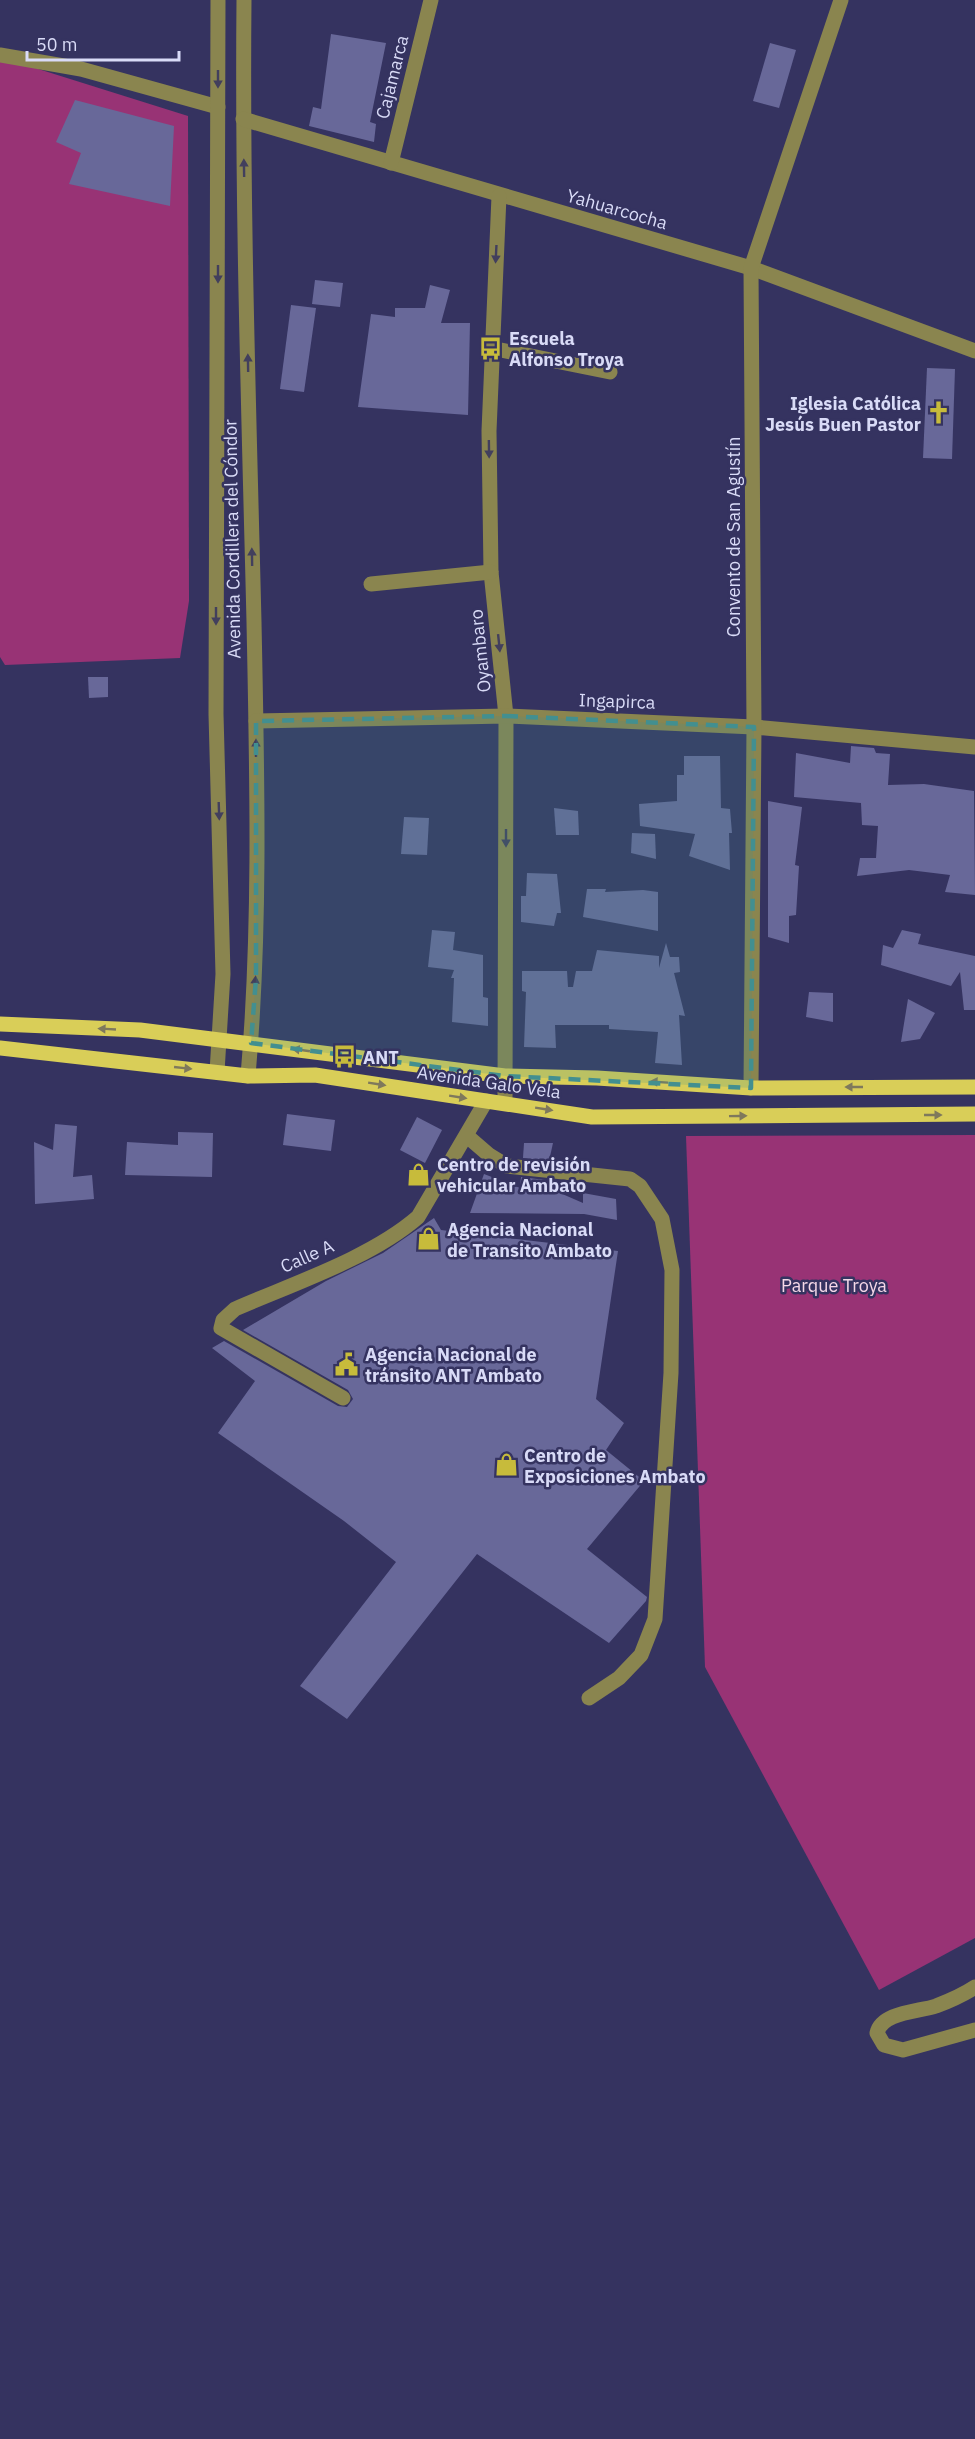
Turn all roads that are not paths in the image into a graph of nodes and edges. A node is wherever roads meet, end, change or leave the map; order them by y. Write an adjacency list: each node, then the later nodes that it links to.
1 (218, 0): 6 (street, Avenida Cordillera del Cóndor, one-way to 6)
2 (244, 0): 7 (street, Avenida Cordillera del Cóndor)
3 (431, 0): 8 (street, Cajamarca)
4 (841, 0): 10 (street, Convento de San Agustín)
5 (0, 55): 6 (street)
6 (218, 107): 21 (street, Avenida Cordillera del Cóndor, one-way to 21)
7 (243, 119): 8 (street, Yahuarcocha); 17 (street, Avenida Cordillera del Cóndor, one-way to 7)
8 (391, 163): 9 (street, Yahuarcocha)
9 (499, 196): 10 (street, Yahuarcocha); 11 (street, Oyambaro, one-way to 11)
10 (751, 268): 12 (street, Yahuarcocha); 18 (street, Convento de San Agustín)
11 (491, 348): 13 (street); 14 (street, Oyambaro, one-way to 14)
12 (975, 351)
13 (610, 372)
14 (491, 572): 15 (street); 16 (street, Oyambaro, one-way to 16)
15 (371, 584)
16 (506, 716): 17 (street, Ingapirca); 18 (street, Ingapirca); 26 (street, Oyambaro, one-way to 26)
17 (256, 721): 22 (street, Avenida Cordillera del Cóndor, one-way to 17)
18 (754, 727): 19 (street, Ingapirca); 28 (street, Convento de San Agustín)
19 (975, 747)
20 (0, 1024): 21 (main road, Avenida Galo Vela, one-way to 20)
21 (219, 1039): 22 (main road, Avenida Galo Vela); 24 (street, Avenida Cordillera del Cóndor)
22 (251, 1043): 25 (street, Avenida Cordillera del Cóndor); 26 (main road, Avenida Galo Vela, one-way to 22)
23 (0, 1048): 24 (main road, Avenida Galo Vela, one-way to 24)
24 (217, 1072): 25 (main road, Avenida Galo Vela)
25 (248, 1076): 29 (main road, Avenida Galo Vela, one-way to 29)
26 (505, 1076): 28 (main road, Avenida Galo Vela, one-way to 26); 30 (street, Oyambaro)
27 (975, 1087): 28 (main road, Avenida Galo Vela, one-way to 28)
28 (751, 1088)
29 (486, 1101): 30 (main road, Avenida Galo Vela); 32 (street, Calle A)
30 (505, 1102): 31 (main road, Avenida Galo Vela, one-way to 31)
31 (975, 1114)
32 (467, 1136): 33 (street, Calle A); 34 (street)
33 (343, 1398)
34 (589, 1698)
35 (975, 1987): 36 (street)
36 (975, 2030)

